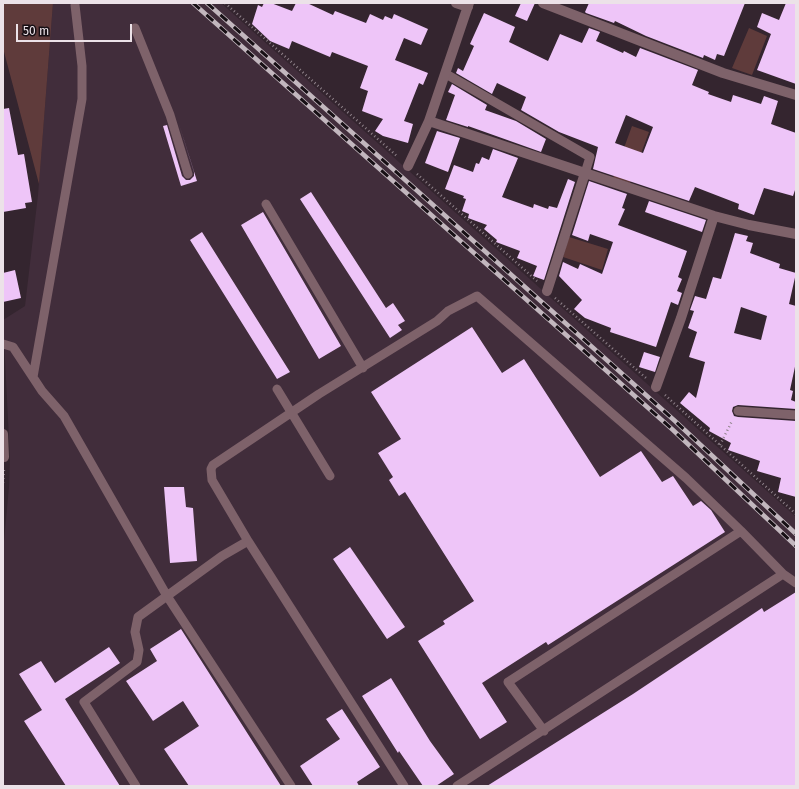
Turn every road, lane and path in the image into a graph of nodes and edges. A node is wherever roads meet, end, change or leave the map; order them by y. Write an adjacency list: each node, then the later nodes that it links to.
1 (225, 3): 10 (path)
2 (456, 3): 5 (street)
3 (543, 3): 8 (street)
4 (75, 5): 19 (lane)
5 (468, 5): 7 (street)
6 (135, 28): 12 (lane)
7 (446, 74): 9 (street); 11 (lane)
8 (796, 95)
9 (429, 121): 10 (street); 11 (street)
10 (408, 166): 16 (path)
11 (585, 173): 14 (street); 16 (street)
12 (188, 174)
13 (266, 204): 18 (lane)
14 (714, 216): 15 (street); 20 (street)
15 (796, 234)
16 (547, 290): 20 (path)
17 (3, 344): 19 (lane)
18 (363, 368): 23 (lane); 30 (lane)
19 (33, 377): 34 (lane)
20 (656, 387): 26 (path)
21 (277, 389): 23 (lane)
22 (738, 411): 24 (lane); 26 (path)
23 (292, 413): 28 (lane); 31 (lane)
24 (796, 415)
25 (3, 434): 27 (street)
26 (720, 445): 29 (path)
27 (4, 457)
28 (330, 476)
29 (796, 514)
30 (741, 531): 32 (lane); 35 (lane)
31 (248, 541): 34 (lane); 38 (lane)
32 (783, 574): 33 (lane); 35 (lane)
33 (796, 583)
34 (167, 596): 36 (lane); 37 (lane)
35 (544, 731): 39 (lane)
36 (136, 786)
37 (291, 786)
38 (404, 786)
39 (457, 786)

